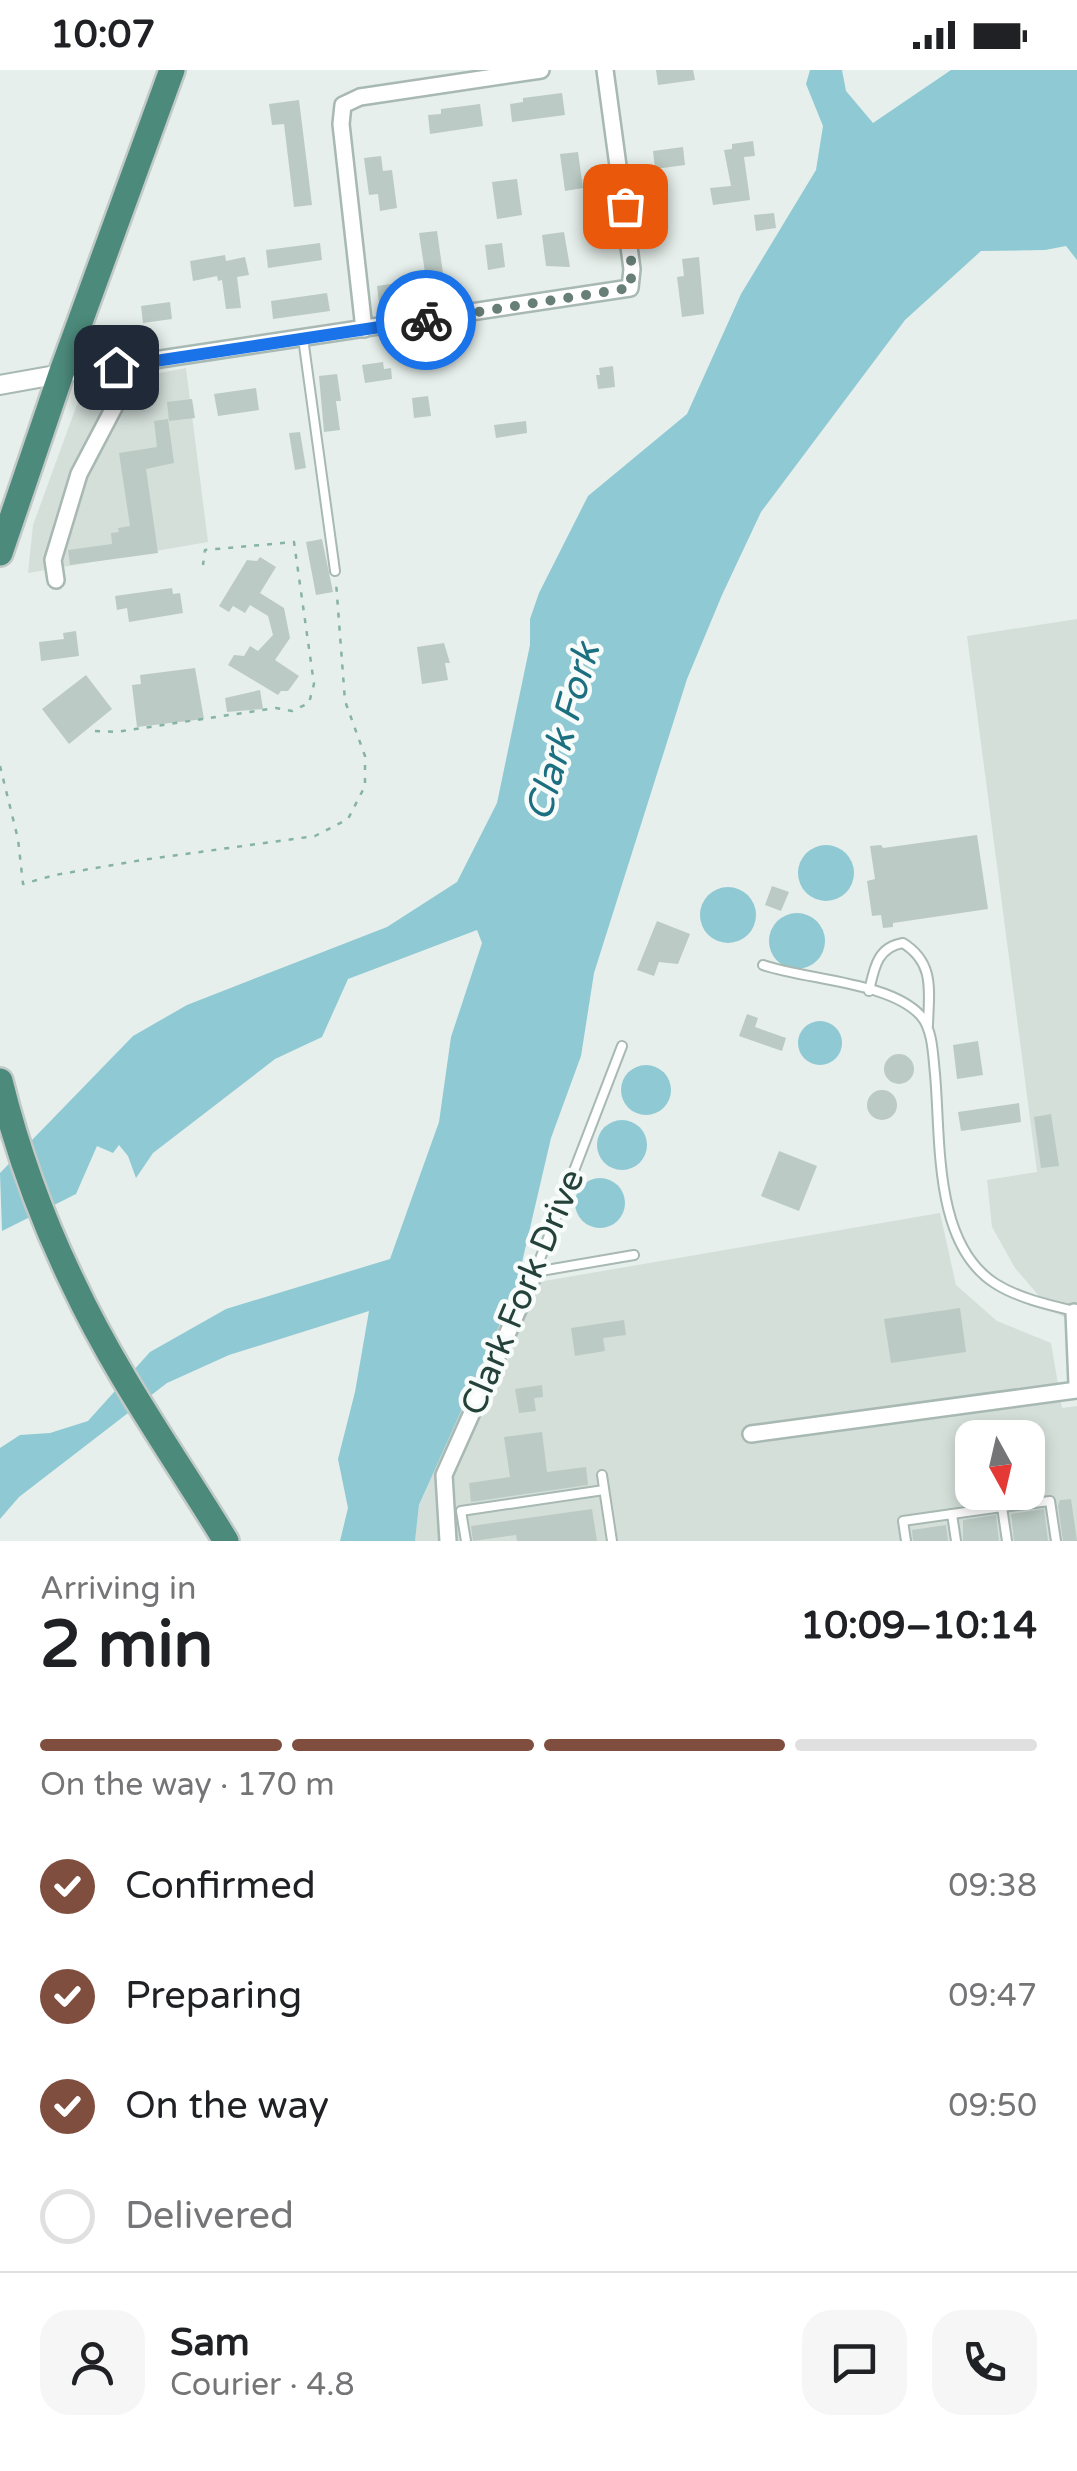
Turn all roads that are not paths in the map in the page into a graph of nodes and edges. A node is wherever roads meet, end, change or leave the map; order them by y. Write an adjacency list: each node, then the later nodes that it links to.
1 (172, 70): 7 (highway)
2 (541, 70): 4 (street)
3 (606, 70): 4 (street)
4 (364, 329): 5 (street)
5 (303, 338): 6 (street); 10 (lane)
6 (116, 367): 7 (street); 11 (street)
7 (61, 374): 8 (street); 9 (highway)
8 (0, 385)
9 (0, 554)
10 (335, 571)
11 (56, 580)
12 (764, 965): 13 (lane)
13 (868, 990): 14 (lane); 14 (lane)
14 (928, 1025): 19 (lane)
15 (622, 1046): 18 (lane, Clark Fork Drive)
16 (0, 1081): 28 (highway)
17 (634, 1255): 18 (lane)
18 (535, 1272): 29 (street, Clark Fork Drive)
19 (1075, 1311): 20 (street)
20 (1077, 1387): 21 (street)
21 (751, 1434)
22 (602, 1475): 23 (lane)
23 (604, 1490): 30 (lane); 31 (lane)
24 (1045, 1501): 35 (lane)
25 (981, 1510): 27 (lane)
26 (1002, 1510): 34 (lane)
27 (952, 1514): 32 (lane); 33 (lane)
28 (226, 1541)
29 (448, 1541)
30 (466, 1541)
31 (612, 1541)
32 (906, 1541)
33 (956, 1541)
34 (1007, 1541)
35 (1056, 1541)

